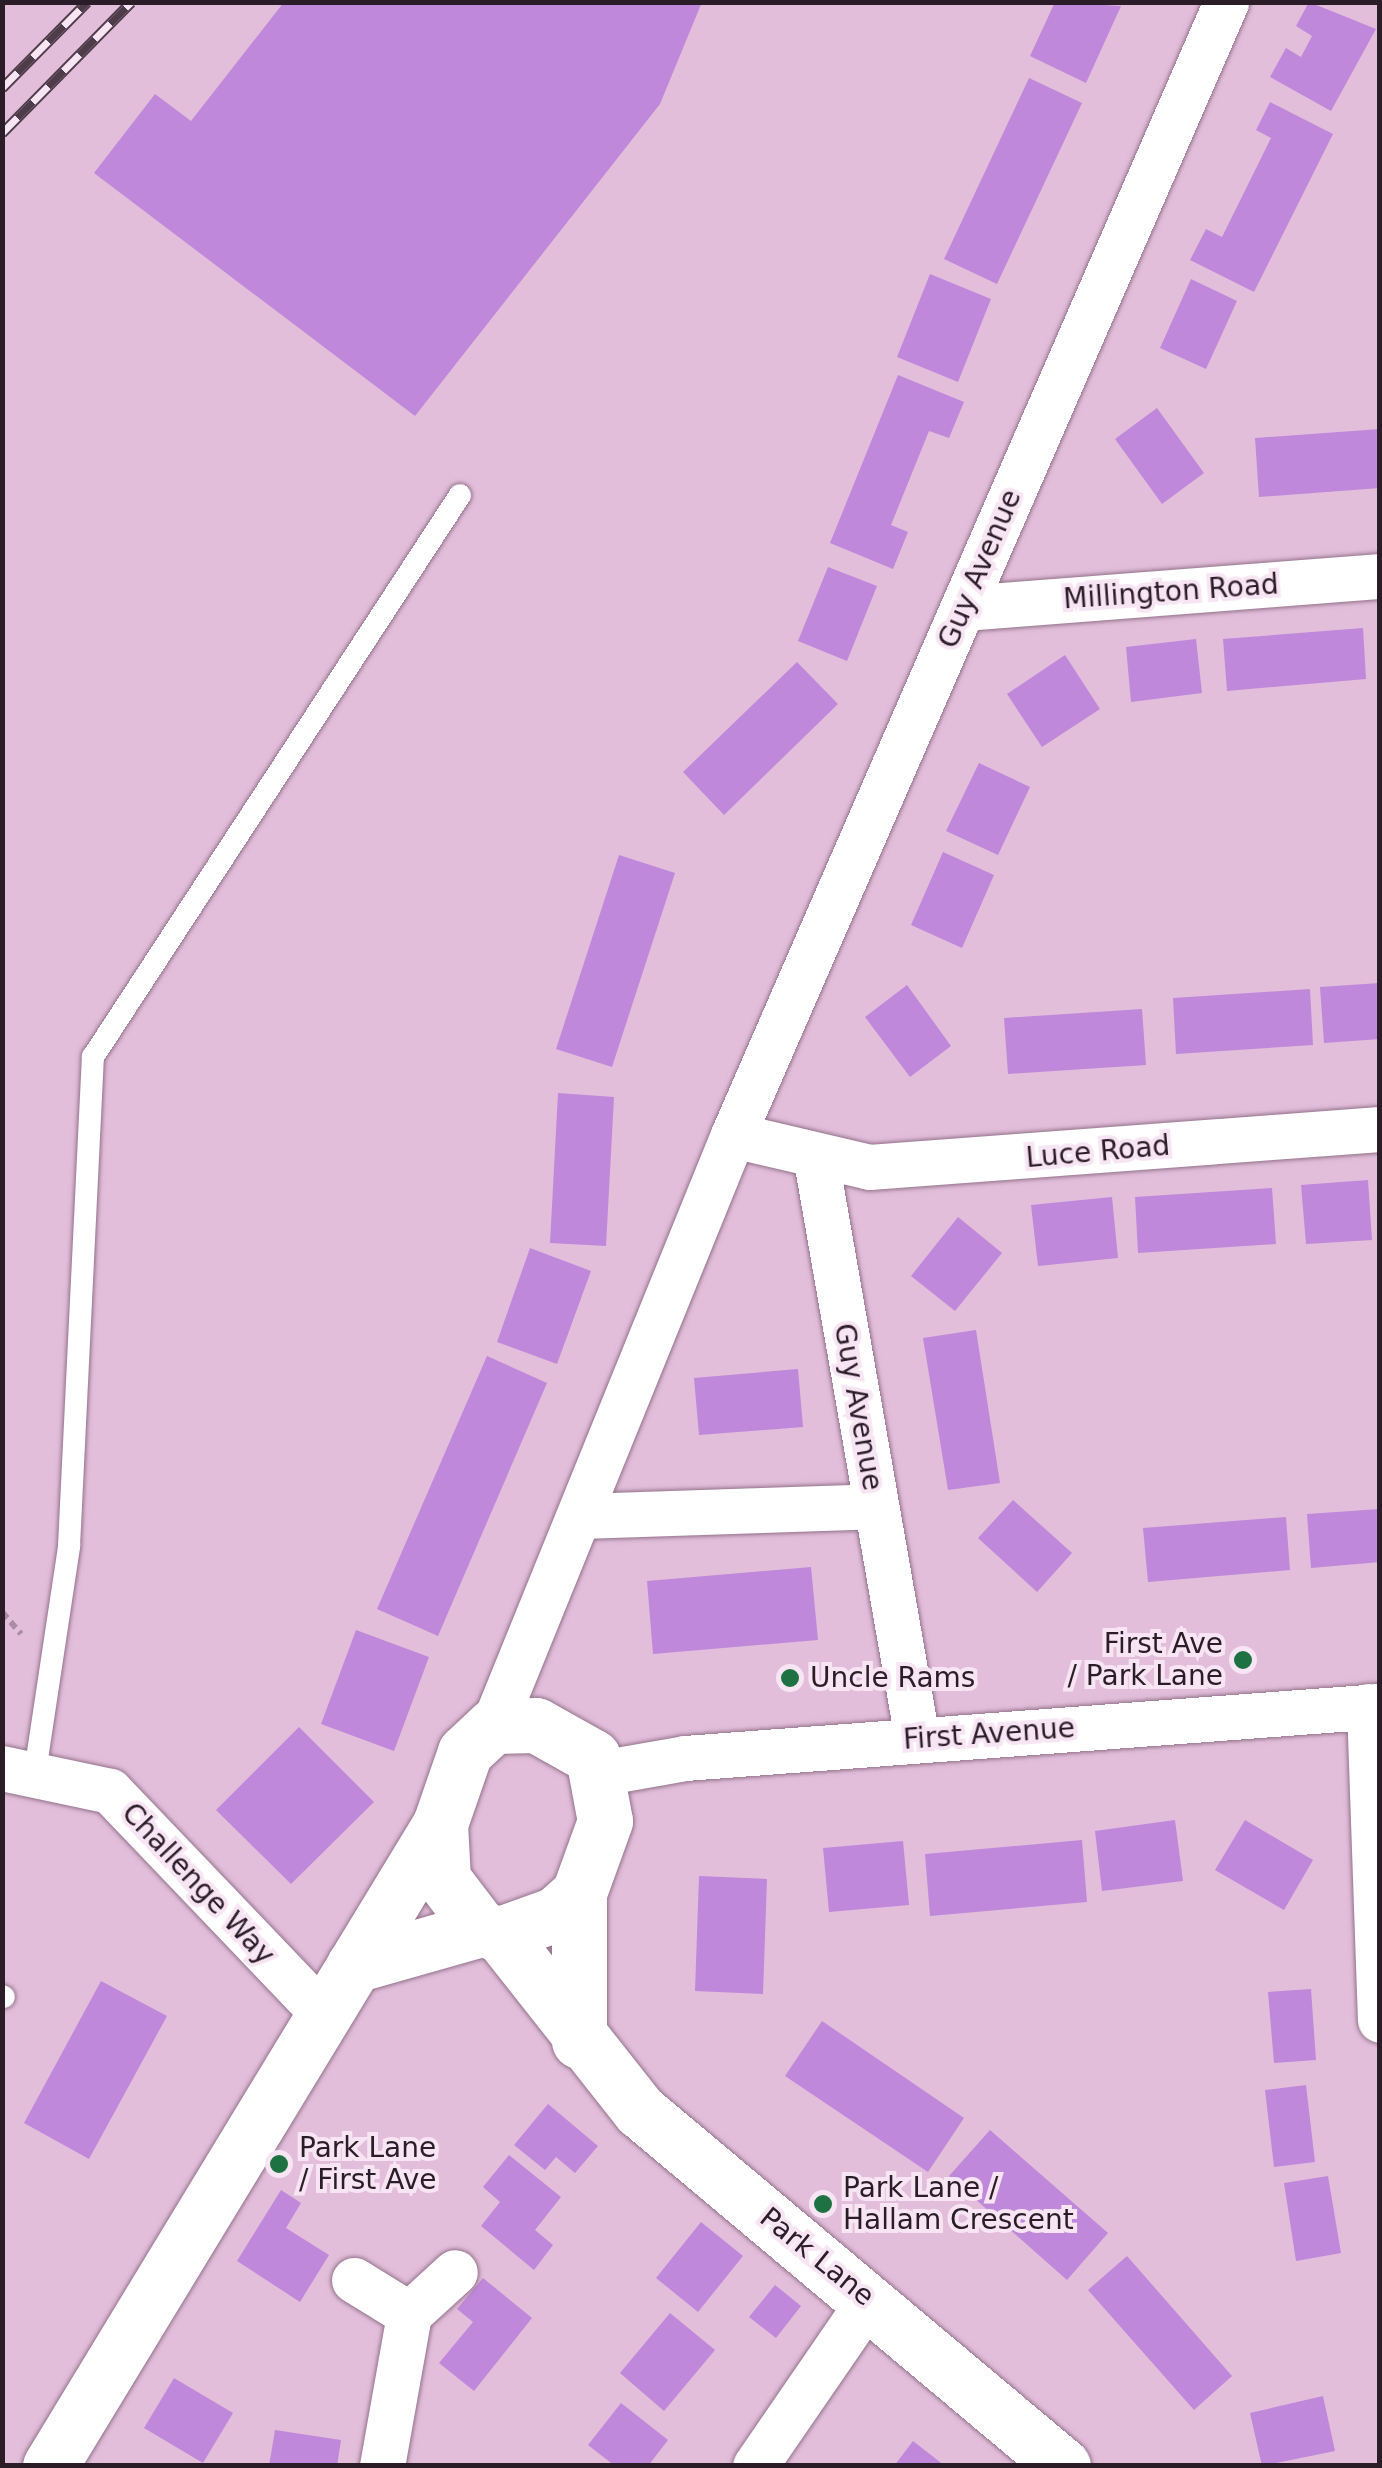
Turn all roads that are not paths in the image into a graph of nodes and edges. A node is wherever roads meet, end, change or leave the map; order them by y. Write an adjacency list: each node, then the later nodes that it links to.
1 (1226, 2): 4 (street, Guy Avenue)
2 (460, 495): 13 (lane)
3 (1380, 576): 4 (street, Millington Road)
4 (963, 608): 6 (street, Guy Avenue)
5 (1380, 1129): 7 (street, Luce Road)
6 (733, 1135): 7 (street); 9 (street, Guy Avenue)
7 (816, 1160): 8 (street, Guy Avenue)
8 (875, 1506): 9 (street); 12 (street, Guy Avenue)
9 (581, 1516): 11 (street, Guy Avenue)
10 (1374, 1706): 12 (street, First Avenue); 20 (street)
11 (493, 1726): 14 (street); 15 (street)
12 (917, 1739): 14 (street, First Avenue)
13 (19, 1770): 19 (street, Challenge Way)
14 (600, 1774): 16 (street)
15 (440, 1824): 17 (street); 18 (street)
16 (580, 1893): 17 (street); 21 (street)
17 (491, 1931): 18 (street); 21 (street, Park Lane)
18 (354, 1965): 19 (street)
19 (321, 2012): 26 (street)
20 (1380, 2020)
21 (579, 2041): 24 (street, Park Lane)
22 (455, 2272): 25 (street)
23 (354, 2280): 25 (street)
24 (869, 2300): 28 (street); 29 (street, Park Lane)
25 (409, 2314): 27 (street)
26 (50, 2466)
27 (382, 2466)
28 (755, 2466)
29 (1063, 2466)

